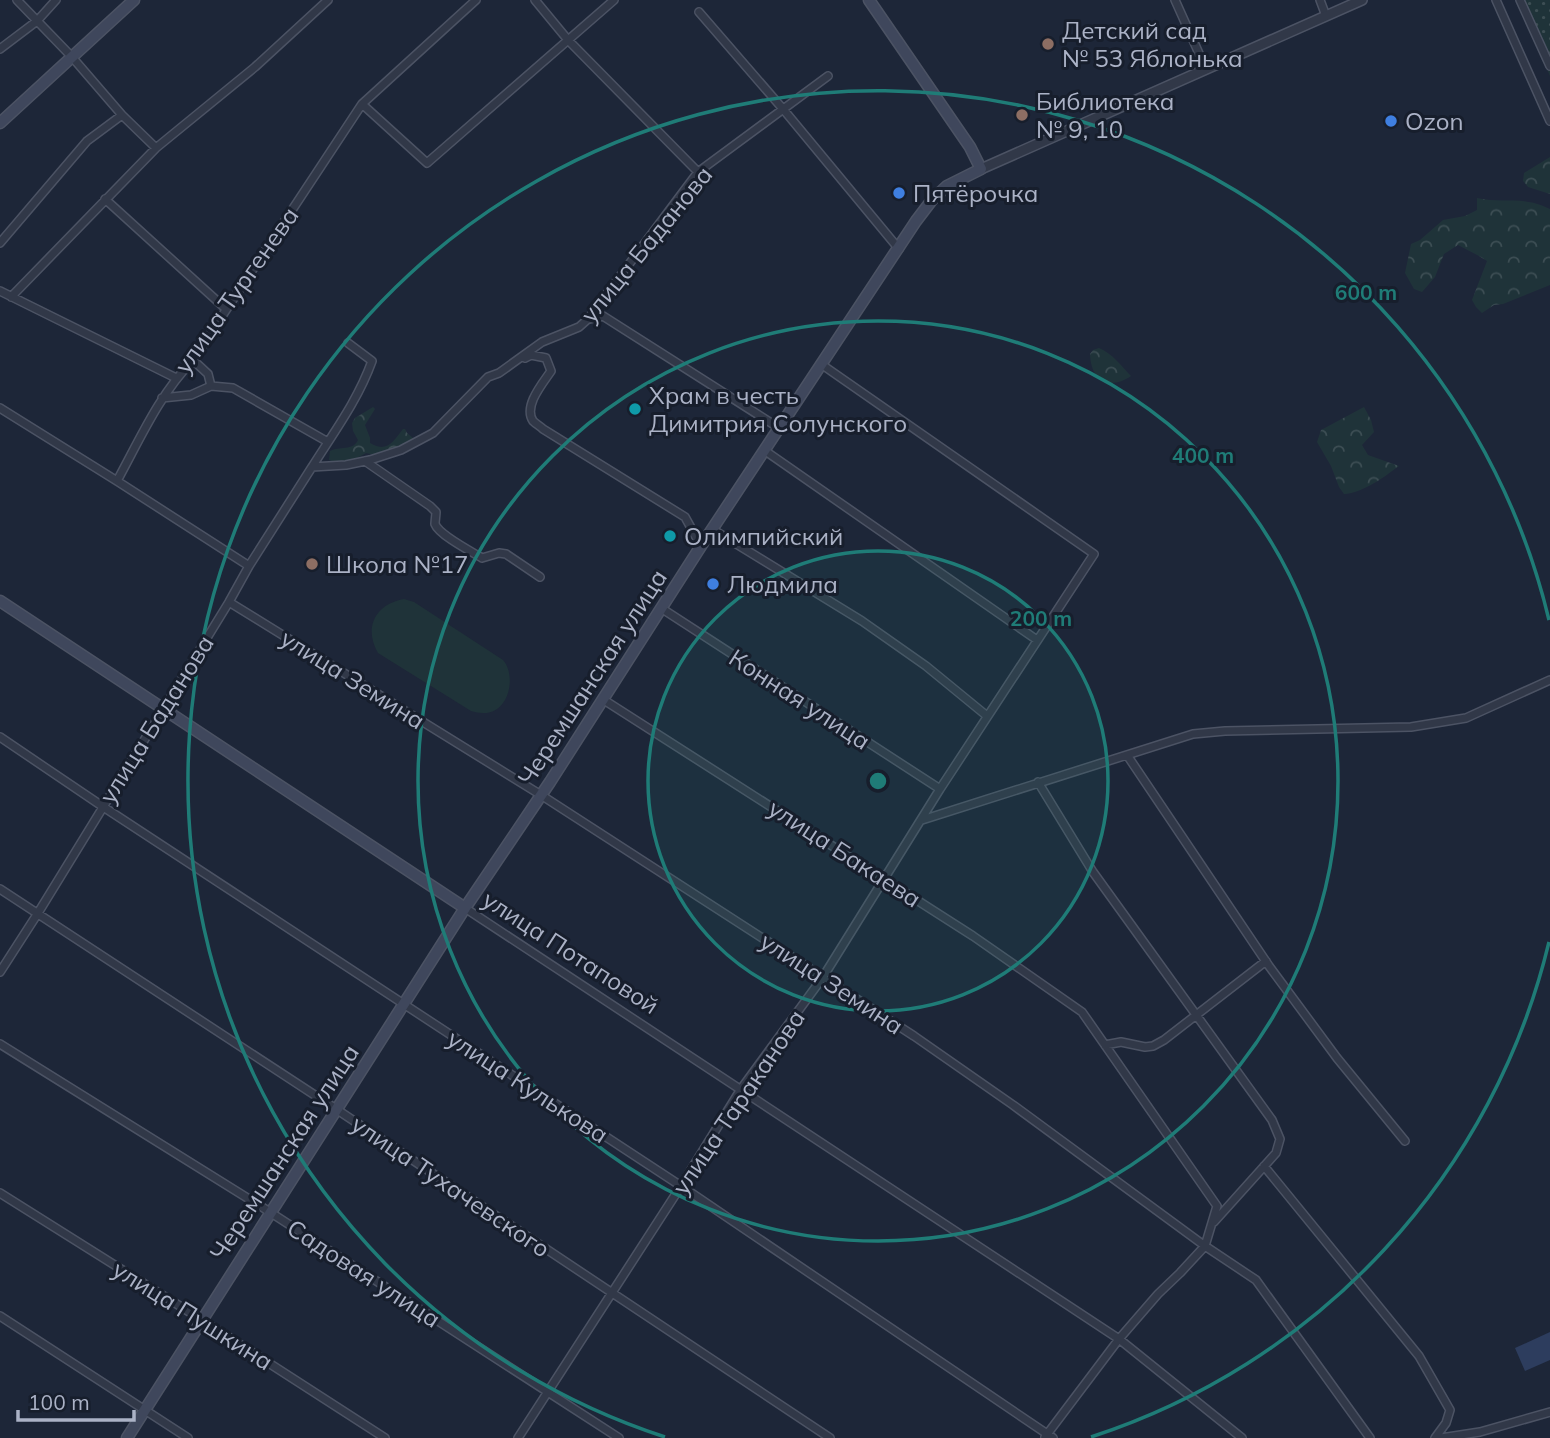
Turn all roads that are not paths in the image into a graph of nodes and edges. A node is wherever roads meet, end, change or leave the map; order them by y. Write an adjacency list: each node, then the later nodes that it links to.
1 (17, 0): 16 (street)
2 (55, 0): 16 (street)
3 (134, 0): 19 (main road)
4 (328, 0): 28 (street)
5 (476, 0): 23 (street, улица Тургенева)
6 (535, 0): 17 (street)
7 (614, 0): 17 (street)
8 (869, 0): 29 (main road)
9 (1175, 0): 21 (street)
10 (1320, 0): 15 (street)
11 (1362, 0): 15 (street, Черемшанская улица)
12 (1496, 0): 26 (street)
13 (1520, 0): 20 (street)
14 (699, 12): 24 (street)
15 (1326, 16): 21 (street, Черемшанская улица)
16 (37, 21): 18 (street); 19 (street)
17 (568, 40): 23 (street); 30 (street)
18 (0, 49)
19 (72, 57): 25 (street); 27 (main road)
20 (1550, 66)
21 (1206, 69): 29 (street, Черемшанская улица)
22 (828, 76): 24 (street, улица Баданова)
23 (362, 104): 36 (street, улица Тургенева)
24 (783, 109): 30 (street, улица Баданова); 33 (street)
25 (122, 116): 28 (street); 32 (street)
26 (1550, 121)
27 (0, 123)
28 (156, 148): 31 (street)
29 (981, 169): 33 (main road, Черемшанская улица)
30 (698, 172): 37 (street, улица Баданова)
31 (105, 199): 35 (street); 36 (street)
32 (0, 243)
33 (899, 249): 41 (main road, Черемшанская улица)
34 (0, 291): 35 (street)
35 (11, 297): 42 (street)
36 (226, 309): 39 (street, улица Тургенева)
37 (588, 319): 40 (street, улица Баданова); 46 (street)
38 (348, 343): 47 (street, улица Баданова)
39 (193, 360): 42 (street, улица Тургенева); 43 (street)
40 (518, 361): 49 (street, улица Баданова); 53 (street)
41 (821, 364): 46 (main road, Черемшанская улица); 59 (street, улица Тараканова)
42 (176, 378): 44 (street, улица Тургенева)
43 (211, 386): 44 (street); 47 (street)
44 (162, 398): 51 (street, улица Тургенева)
45 (0, 408): 51 (street)
46 (779, 428): 48 (main road, Черемшанская улица)
47 (328, 442): 50 (street, улица Баданова)
48 (764, 450): 52 (main road, Черемшанская улица); 59 (street)
49 (365, 461): 50 (street, улица Баданова); 55 (street)
50 (312, 467): 54 (street, улица Баданова)
51 (117, 481): 54 (street)
52 (712, 529): 53 (main road, Черемшанская улица); 63 (street)
53 (701, 545): 58 (main road, Черемшанская улица)
54 (249, 566): 57 (street, улица Баданова)
55 (540, 577)
56 (0, 601): 62 (main road, улица Потаповой)
57 (229, 602): 62 (street, улица Баданова); 68 (street, улица Земина)
58 (661, 608): 61 (main road, Черемшанская улица); 67 (street, Конная улица)
59 (1038, 640): 63 (street, улица Тараканова)
60 (1550, 680): 65 (street)
61 (604, 699): 68 (main road, Черемшанская улица); 71 (street, улица Бакаева)
62 (163, 709): 69 (street, улица Баданова); 73 (main road, улица Потаповой)
63 (988, 716): 67 (street, улица Тараканова)
64 (0, 737): 69 (street, улица Кулькова)
65 (1127, 755): 66 (street); 75 (street)
66 (1038, 782): 70 (street); 79 (street)
67 (940, 789): 70 (street, улица Тараканова)
68 (541, 795): 73 (main road, Черемшанская улица); 77 (street, улица Земина)
69 (102, 806): 74 (street, улица Баданова); 78 (street, улица Кулькова)
70 (921, 820): 71 (street, улица Тараканова)
71 (885, 879): 77 (street, улица Тараканова); 81 (street, улица Бакаева)
72 (0, 889): 74 (street, улица Тухачевского)
73 (465, 908): 78 (main road, Черемшанская улица); 82 (street, улица Потаповой)
74 (38, 913): 76 (street, улица Баданова); 83 (street, улица Тухачевского)
75 (1266, 961): 79 (street); 84 (street)
76 (0, 972)
77 (823, 977): 82 (street, улица Тараканова); 90 (street, улица Земина)
78 (403, 1004): 83 (main road, Черемшанская улица); 86 (street, улица Кулькова)
79 (1195, 1016): 81 (street); 85 (street)
80 (0, 1044): 88 (street, Садовая улица)
81 (1105, 1045): 89 (street)
82 (741, 1089): 86 (street, улица Тараканова); 94 (street, улица Потаповой)
83 (336, 1109): 88 (main road, Черемшанская улица); 91 (street, улица Тухачевского)
84 (1405, 1141)
85 (1265, 1166): 89 (street); 107 (street)
86 (681, 1186): 91 (street, улица Тараканова); 98 (street, улица Кулькова)
87 (0, 1193): 93 (street, улица Пушкина)
88 (270, 1212): 93 (main road, Черемшанская улица); 95 (street, Садовая улица)
89 (1211, 1225): 90 (street)
90 (1205, 1246): 94 (street); 106 (street, улица Земина)
91 (611, 1293): 95 (street, улица Тараканова); 104 (street, улица Тухачевского)
92 (0, 1316): 96 (street)
93 (202, 1320): 96 (main road, Черемшанская улица); 101 (street, улица Пушкина)
94 (1119, 1339): 98 (street); 105 (street, улица Потаповой)
95 (548, 1392): 102 (street, улица Тараканова); 103 (street, Садовая улица)
96 (145, 1410): 99 (main road, Черемшанская улица); 100 (street)
97 (1550, 1412): 108 (street)
98 (1049, 1437)
99 (127, 1438)
100 (188, 1438)
101 (385, 1438)
102 (517, 1438)
103 (619, 1438)
104 (830, 1438)
105 (1242, 1438)
106 (1370, 1438)
107 (1435, 1438)
108 (1441, 1438)

